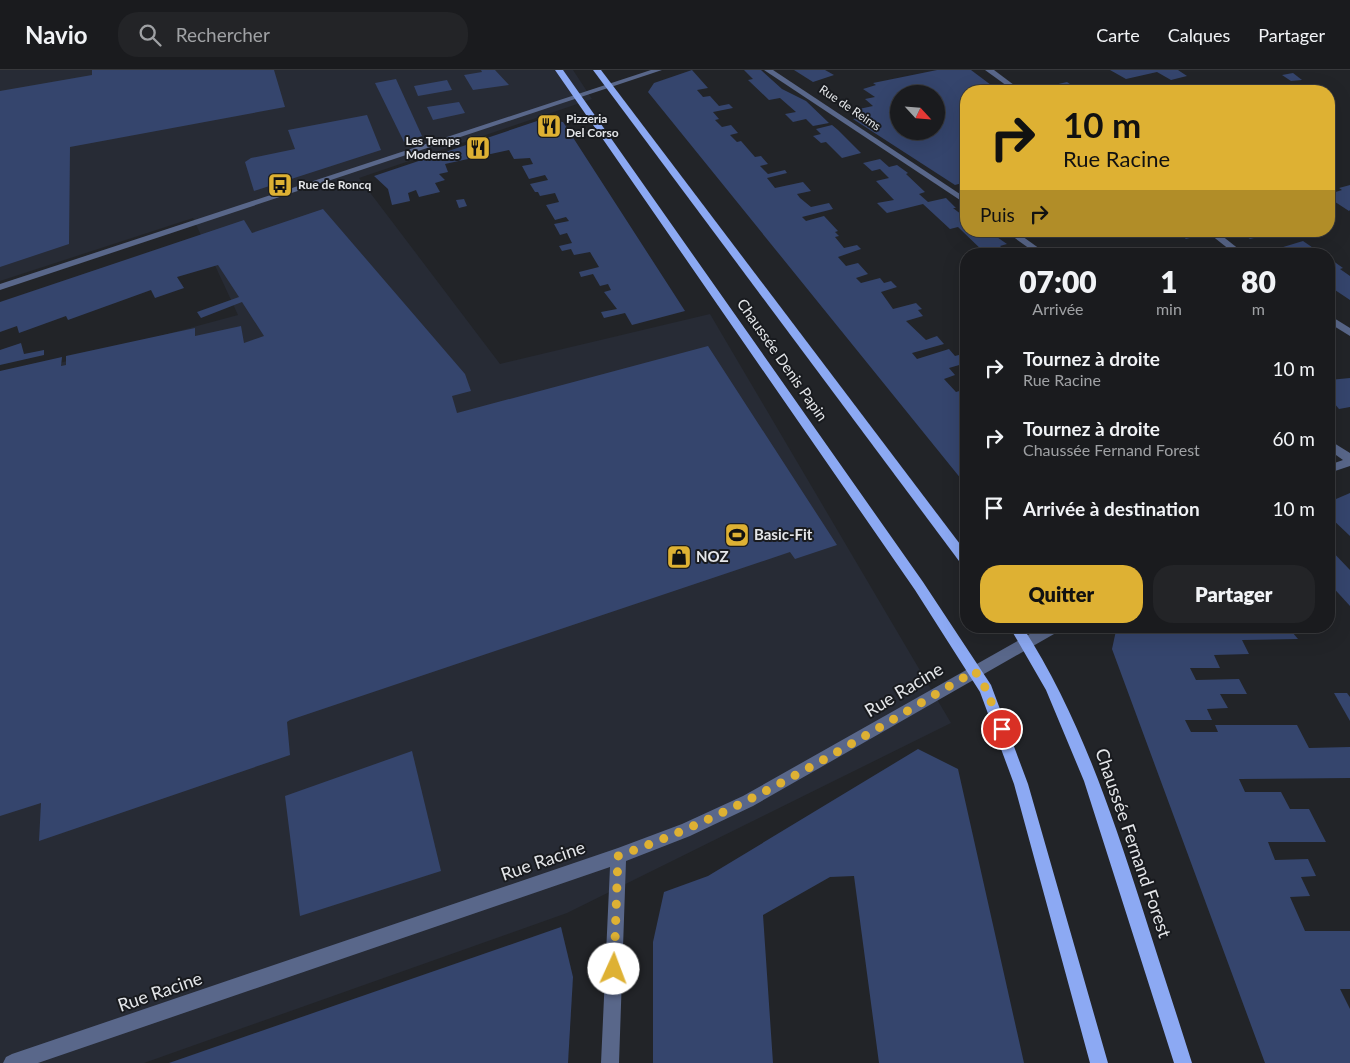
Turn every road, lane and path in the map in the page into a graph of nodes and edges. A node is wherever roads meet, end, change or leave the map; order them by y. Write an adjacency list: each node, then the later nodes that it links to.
1 (559, 70): 8 (main road, Chaussée Denis Papin)
2 (597, 70): 7 (main road, Chaussée Denis Papin)
3 (658, 70): 7 (street)
4 (768, 70): 9 (street, Rue de Reims)
5 (989, 70): 6 (street)
6 (1010, 85)
7 (610, 86): 8 (street); 20 (main road, Chaussée Denis Papin)
8 (577, 96): 14 (street); 24 (main road, Chaussée Denis Papin)
9 (960, 198)
10 (1018, 237): 12 (street)
11 (1218, 237): 13 (street)
12 (1034, 248)
13 (1233, 248)
14 (0, 288)
15 (1335, 322): 16 (street)
16 (1350, 333)
17 (1335, 449): 18 (street)
18 (1350, 460): 19 (street)
19 (1335, 466)
20 (960, 553)
21 (1020, 633): 23 (main road)
22 (1044, 633): 23 (street, Rue Racine)
23 (1027, 643): 24 (street, Rue Racine); 29 (main road, Chaussée Fernand Forest)
24 (975, 671): 25 (street, Rue Racine); 28 (main road)
25 (618, 856): 26 (street, Rue Racine); 27 (street)
26 (12, 1063)
27 (610, 1063)
28 (1099, 1063)
29 (1183, 1063)

